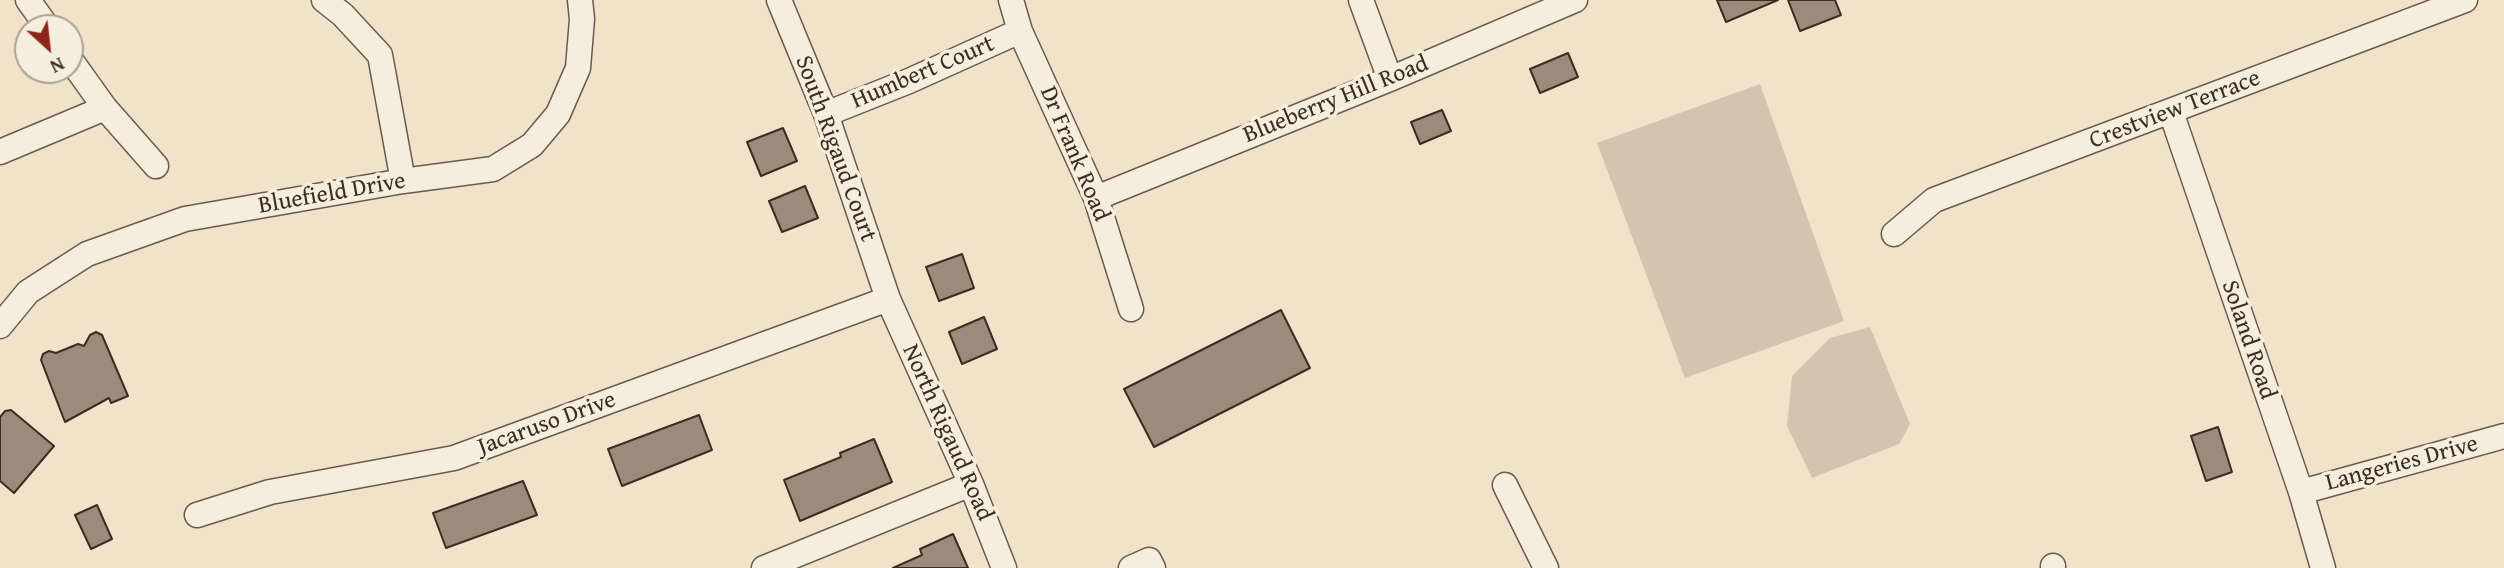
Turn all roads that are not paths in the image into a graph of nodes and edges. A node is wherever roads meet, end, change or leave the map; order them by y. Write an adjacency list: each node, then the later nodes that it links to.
1 (324, 0): 16 (street)
2 (580, 0): 16 (street, Bluefield Drive)
3 (779, 0): 13 (street, South Rigaud Court)
4 (1011, 0): 8 (street, Dr Frank Road)
5 (1361, 0): 10 (street)
6 (1575, 0): 10 (street, Blueberry Hill Road)
7 (2465, 0): 12 (street, Crestview Terrace)
8 (1020, 31): 13 (street, Humbert Court); 17 (street, Dr Frank Road)
9 (84, 79): 11 (street)
10 (1390, 79): 17 (street, Blueberry Hill Road)
11 (105, 108): 14 (street); 15 (street)
12 (2171, 112): 18 (street, Crestview Terrace); 25 (street, Soland Road)
13 (826, 114): 19 (street, South Rigaud Court)
14 (0, 152)
15 (156, 166)
16 (403, 181): 21 (street, Bluefield Drive)
17 (1096, 198): 20 (street, Dr Frank Road)
18 (1894, 234)
19 (888, 299): 23 (street, North Rigaud Road); 26 (street, Jacaruso Drive)
20 (1131, 309)
21 (0, 326)
22 (2504, 436): 25 (street, Langeries Drive)
23 (971, 484): 27 (street); 28 (street, North Rigaud Road)
24 (1505, 485): 31 (street)
25 (2301, 492): 32 (street, Soland Road)
26 (197, 515)
27 (764, 568)
28 (1004, 568)
29 (1131, 568): 30 (street)
30 (1153, 568)
31 (1546, 568)
32 (2323, 568)

